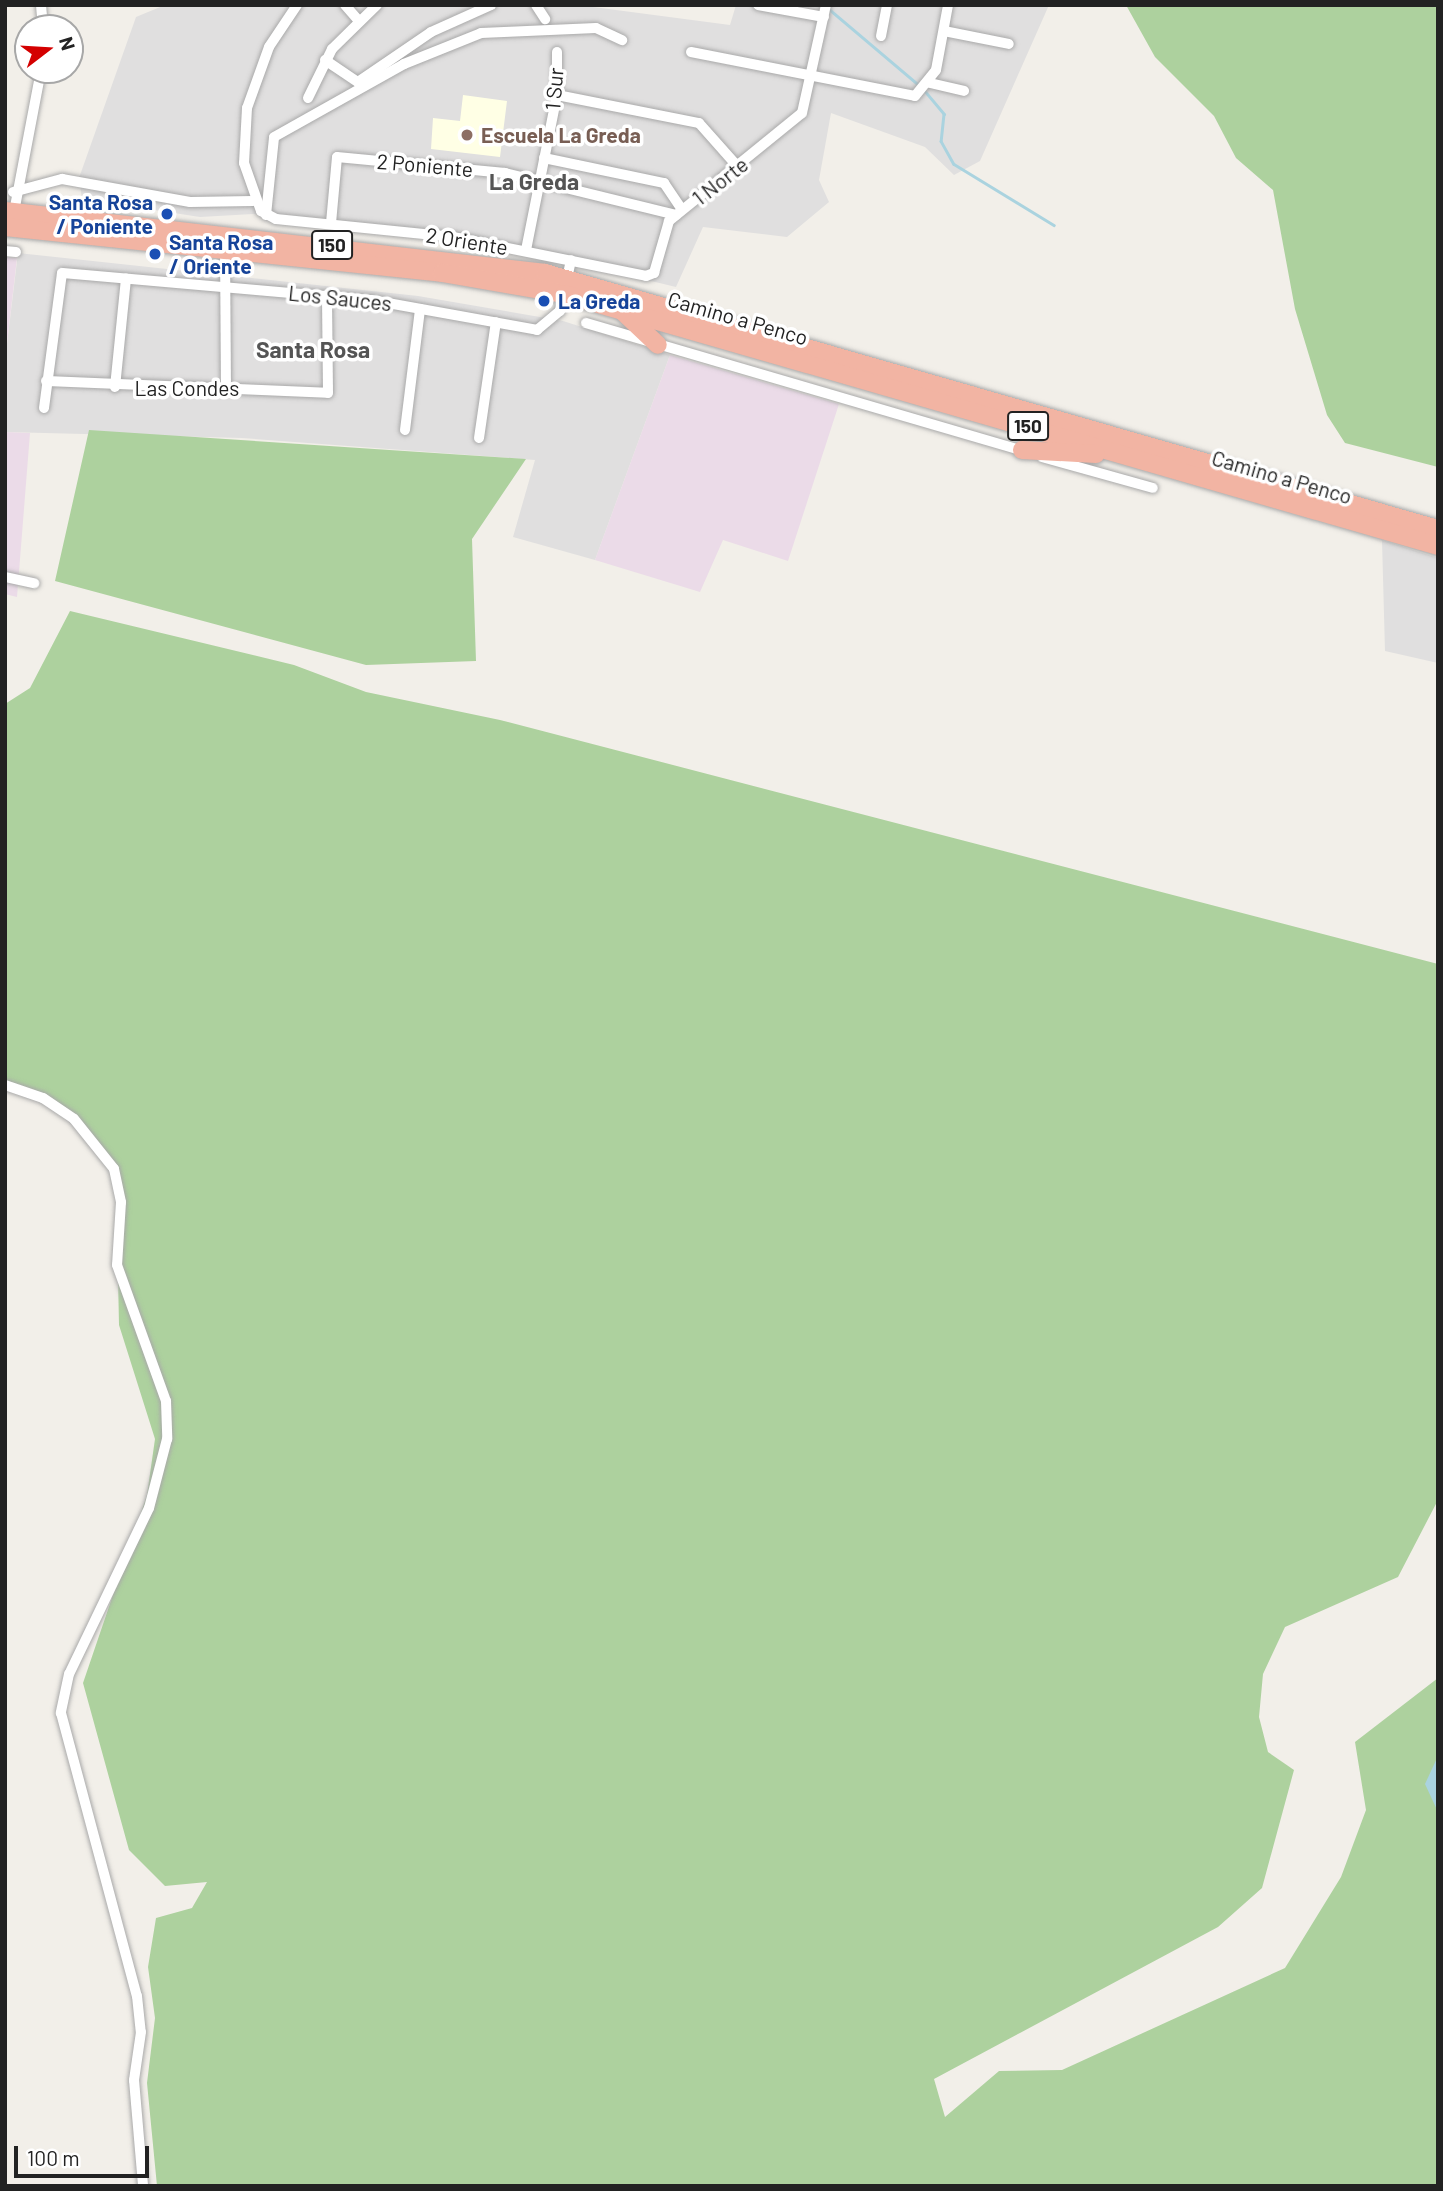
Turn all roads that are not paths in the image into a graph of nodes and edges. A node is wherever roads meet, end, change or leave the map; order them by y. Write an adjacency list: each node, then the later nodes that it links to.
1 (297, 5): 29 (street)
2 (345, 5): 11 (street)
3 (377, 5): 11 (street)
4 (491, 5): 18 (street)
5 (536, 5): 10 (street)
6 (758, 5): 9 (street)
7 (887, 5): 13 (street)
8 (948, 5): 12 (street)
9 (825, 11): 19 (street)
10 (545, 19)
11 (358, 20): 18 (street)
12 (944, 31): 15 (street); 21 (street)
13 (881, 36)
14 (622, 40): 31 (street)
15 (1009, 44)
16 (557, 52): 23 (street, 1 Sur)
17 (691, 52): 19 (street)
18 (325, 60): 24 (street)
19 (814, 76): 21 (street); 26 (street, 1 Norte)
20 (38, 84): 28 (street)
21 (926, 87): 22 (street)
22 (964, 91)
23 (557, 95): 25 (street, 1 Sur); 26 (street)
24 (308, 98)
25 (544, 158): 27 (street, 1 Sur); 30 (street)
26 (738, 167): 30 (street, 1 Norte)
27 (540, 181): 30 (street, 2 Poniente); 33 (street, 2 Poniente); 35 (street, 1 Sur)
28 (13, 192): 29 (street); 32 (street)
29 (253, 201): 31 (street)
30 (679, 213): 36 (street, 1 Norte)
31 (266, 215): 33 (street, 2 Oriente)
32 (9, 222): 34 (highway, Camino a Penco / 150)
33 (331, 223): 35 (street, 2 Oriente)
34 (225, 242): 37 (highway, Camino a Penco / 150); 39 (street)
35 (526, 250): 37 (street, 2 Oriente)
36 (650, 275): 37 (street, 2 Oriente)
37 (567, 277): 41 (highway, Camino a Penco / 150); 43 (street, Los Sauces); 55 (highway, Camino a Penco / 150)
38 (126, 279): 39 (street, Los Sauces); 46 (street, Los Sauces); 48 (street)
39 (222, 287): 40 (street, Los Sauces); 47 (street)
40 (327, 295): 42 (street, Los Sauces); 47 (street, Las Condes)
41 (618, 307): 45 (highway); 53 (highway, Camino a Penco / 150)
42 (420, 309): 43 (street, Los Sauces); 50 (street)
43 (496, 322): 51 (street)
44 (586, 323): 45 (street)
45 (658, 345): 52 (street)
46 (46, 381): 48 (street, Las Condes); 49 (street)
47 (226, 386): 48 (street, Las Condes)
48 (115, 387)
49 (44, 408)
50 (405, 430)
51 (479, 438)
52 (1022, 450): 53 (highway); 54 (street)
53 (1126, 455): 56 (highway, Camino a Penco / 150)
54 (1153, 488)
55 (1438, 529)
56 (1438, 547)
57 (5, 577): 58 (street)
58 (34, 583)
59 (5, 1085): 60 (street)
60 (143, 2186)

